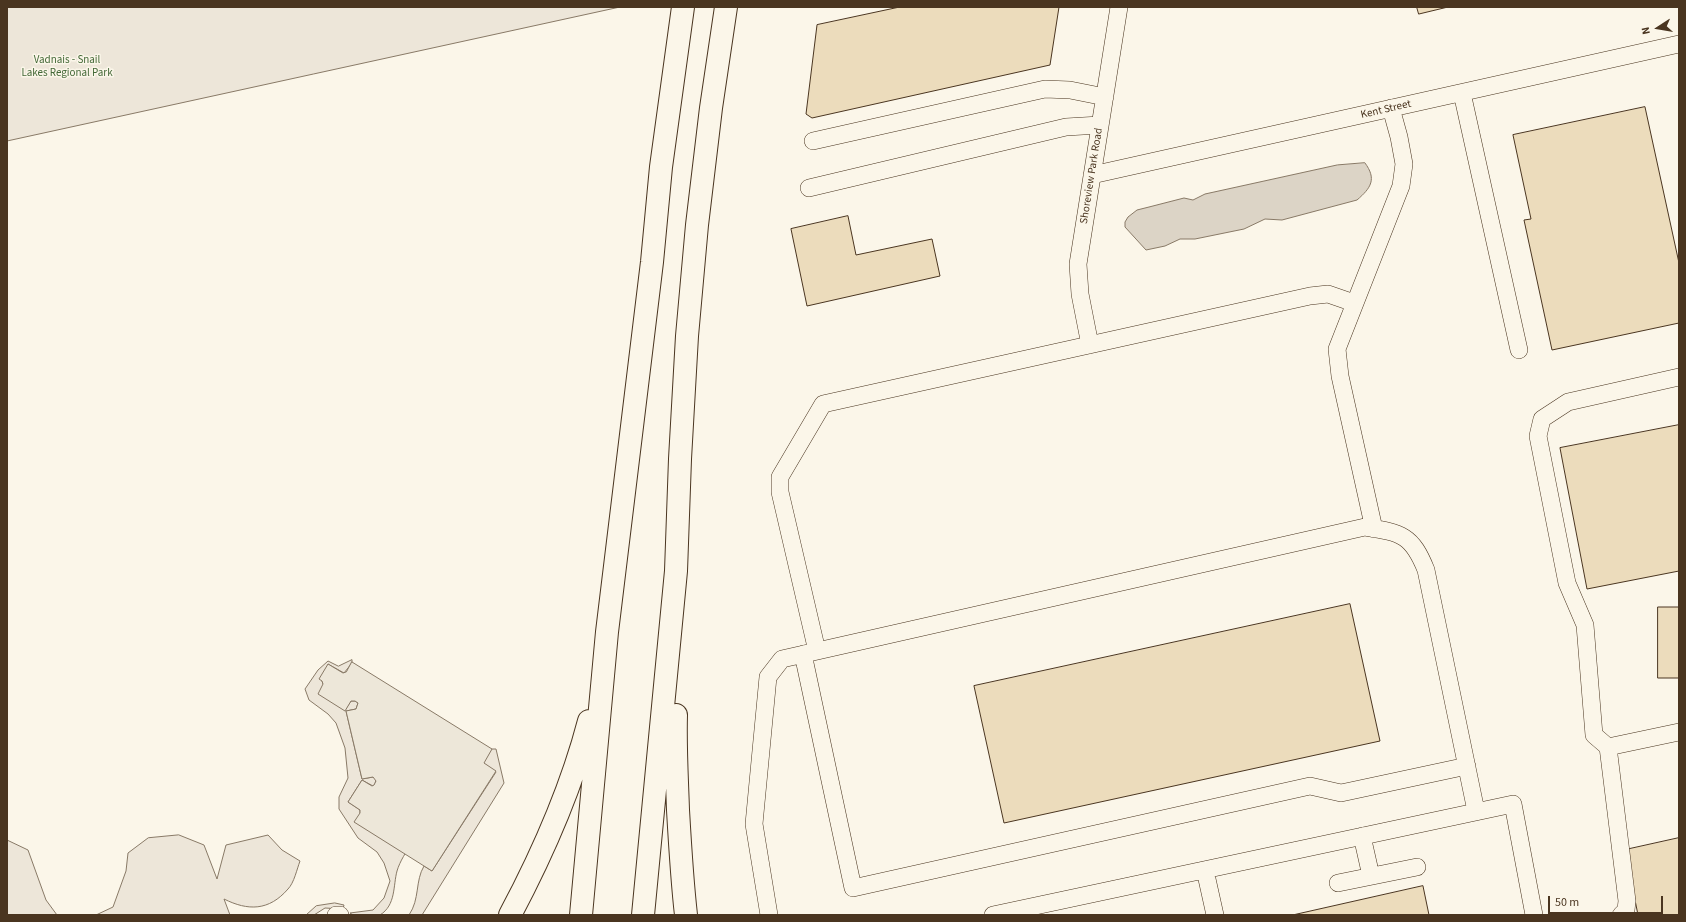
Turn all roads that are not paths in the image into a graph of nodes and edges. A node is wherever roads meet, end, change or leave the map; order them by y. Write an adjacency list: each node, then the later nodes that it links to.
1 (683, 7): 18 (highway)
2 (726, 7): 17 (highway)
3 (1119, 7): 6 (street, Shoreview Park Road)
4 (1679, 44): 5 (street, Kent Street)
5 (1462, 92): 7 (street, Kent Street); 14 (street)
6 (1105, 97): 8 (street, Shoreview Park Road); 9 (street)
7 (1391, 108): 10 (street, Kent Street); 12 (street)
8 (1100, 124): 10 (street, Shoreview Park Road); 11 (street)
9 (813, 142)
10 (1092, 175): 13 (street, Shoreview Park Road)
11 (809, 188)
12 (1354, 303): 13 (street); 16 (street)
13 (1090, 345): 19 (street)
14 (1519, 350)
15 (1679, 377): 21 (street)
16 (1374, 529): 19 (street); 22 (street)
17 (674, 597): 33 (highway); 34 (highway)
18 (607, 632): 31 (highway); 32 (highway)
19 (810, 653): 22 (street); 35 (street)
20 (1679, 732): 21 (street)
21 (1608, 747): 39 (street)
22 (1467, 766): 23 (street)
23 (1476, 811): 24 (street); 38 (street)
24 (1362, 836): 26 (street); 27 (street)
25 (1417, 867): 27 (street)
26 (1205, 870): 36 (street); 37 (street)
27 (1371, 876): 28 (street)
28 (1338, 883)
29 (336, 915): 30 (street)
30 (340, 915)
31 (510, 915)
32 (581, 915)
33 (643, 915)
34 (686, 915)
35 (769, 915)
36 (993, 915)
37 (1215, 915)
38 (1534, 915)
39 (1621, 915)

